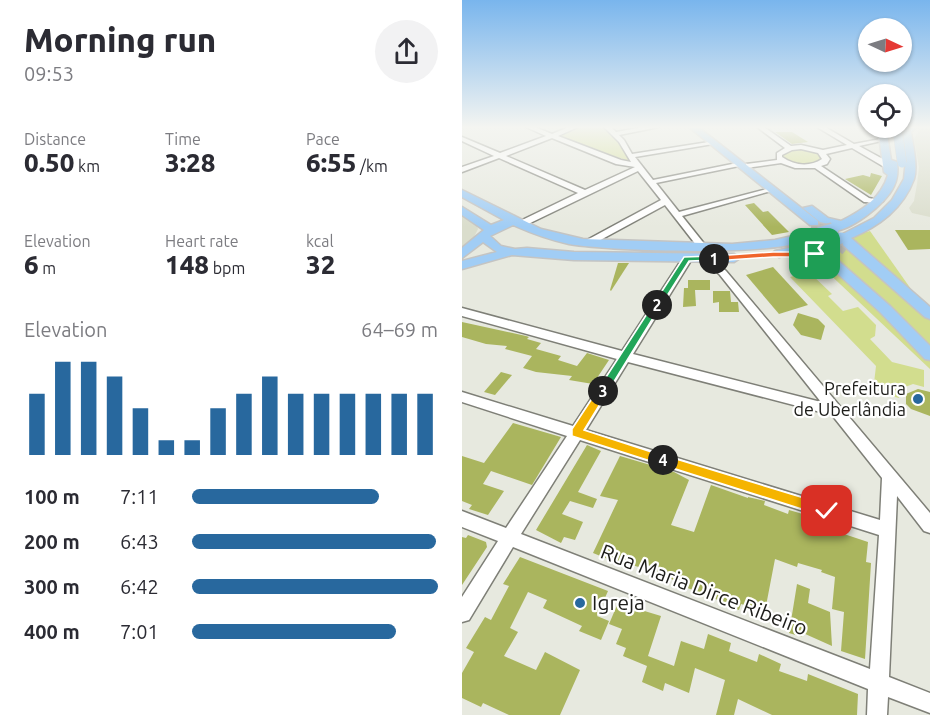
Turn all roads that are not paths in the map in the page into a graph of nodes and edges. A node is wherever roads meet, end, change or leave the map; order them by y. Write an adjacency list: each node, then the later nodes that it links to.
1 (489, 160): 17 (street)
2 (510, 160): 22 (street)
3 (615, 160): 14 (street)
4 (634, 160): 14 (street)
5 (738, 160): 16 (main road)
6 (740, 160): 16 (main road)
7 (824, 160): 15 (street)
8 (886, 160): 13 (street)
9 (893, 160): 13 (main road)
10 (894, 160): 13 (main road, bridge)
11 (910, 160): 19 (main road)
12 (781, 161): 15 (street); 16 (street)
13 (894, 164): 19 (main road); 24 (main road)
14 (639, 166): 18 (street); 22 (street)
15 (817, 166): 24 (street)
16 (747, 167): 18 (street); 20 (main road); 28 (main road); 31 (main road)
17 (462, 171)
18 (652, 182): 23 (street)
19 (904, 184): 31 (main road)
20 (767, 191): 26 (street); 28 (main road)
21 (462, 193): 27 (main road)
22 (584, 193): 27 (street)
23 (666, 201): 26 (street); 32 (street)
24 (879, 201): 31 (main road)
25 (462, 210): 30 (main road)
26 (678, 215): 33 (street)
27 (518, 223): 29 (main road); 30 (main road)
28 (817, 228): 31 (main road, bridge); 33 (main road)
29 (547, 235): 32 (main road); 34 (main road)
30 (488, 237): 34 (main road); 35 (main road); 38 (main road)
31 (841, 238): 36 (main road); 40 (main road); 41 (main road); 42 (main road)
32 (590, 242): 33 (main road)
33 (703, 251): 36 (main road); 37 (main road); 46 (street)
34 (515, 252): 37 (main road); 38 (main road)
35 (462, 254)
36 (773, 254): 44 (main road)
37 (687, 259): 43 (street)
38 (462, 264)
39 (462, 312): 43 (street)
40 (930, 314)
41 (930, 321)
42 (930, 326)
43 (625, 355): 46 (street); 47 (street)
44 (930, 355)
45 (462, 397): 47 (street)
46 (837, 411): 48 (street)
47 (576, 433): 51 (street); 52 (street)
48 (890, 476): 50 (street); 51 (street)
49 (462, 519): 52 (street, Rua Maria Dirce Ribeiro)
50 (930, 525)
51 (887, 530): 54 (street)
52 (511, 538): 53 (street); 54 (street, Rua Maria Dirce Ribeiro)
53 (462, 612)
54 (879, 683): 55 (street, Rua Maria Dirce Ribeiro); 56 (street)
55 (930, 703)
56 (877, 715)

